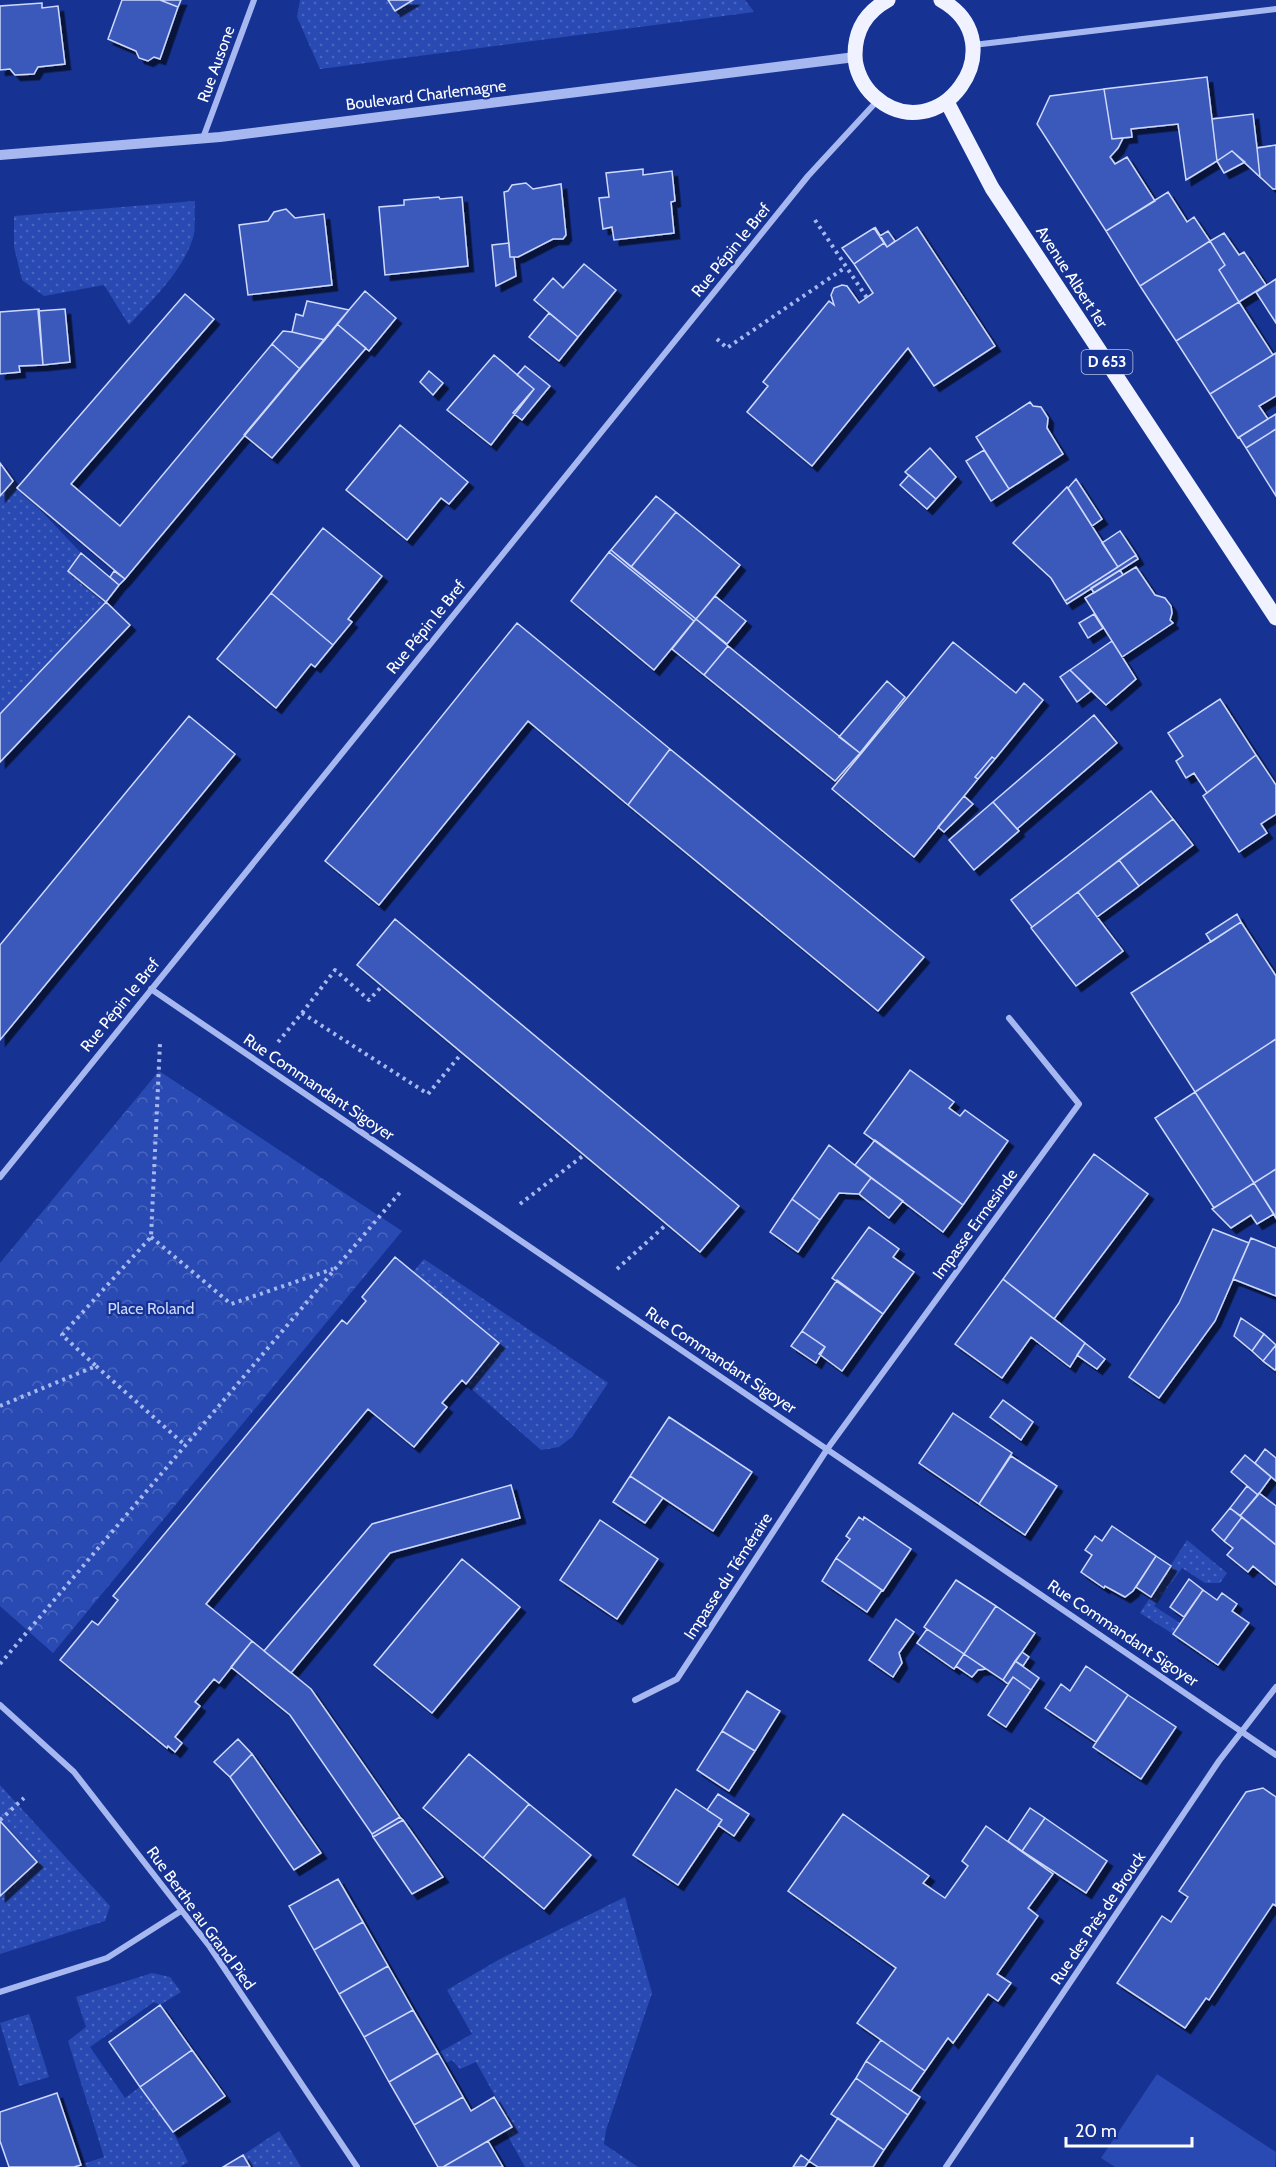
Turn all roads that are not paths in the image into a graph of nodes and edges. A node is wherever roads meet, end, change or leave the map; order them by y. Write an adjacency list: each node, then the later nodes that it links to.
1 (254, 0): 9 (street, Rue Ausone)
2 (948, 1): 5 (main road)
3 (879, 2): 6 (main road)
4 (1276, 9): 5 (street)
5 (973, 45): 8 (main road)
6 (855, 57): 7 (main road); 9 (street, Boulevard Charlemagne)
7 (878, 100): 8 (main road); 12 (street, Rue Pépin le Bref)
8 (947, 102): 11 (main road, Avenue Albert 1er / D 653)
9 (203, 138): 10 (street, Boulevard Charlemagne)
10 (0, 155)
11 (1276, 618)
12 (151, 988): 14 (street, Rue Pépin le Bref); 15 (street, Rue Commandant Sigoyer)
13 (1009, 1018): 15 (street, Impasse Ermesinde)
14 (0, 1177)
15 (828, 1448): 17 (street, Impasse du Téméraire); 19 (street, Rue Commandant Sigoyer)
16 (1276, 1687): 19 (street, Rue des Près de Brouck)
17 (635, 1700)
18 (0, 1706): 21 (street, Rue Berthe au Grand Pied)
19 (1242, 1730): 20 (street, Rue Commandant Sigoyer); 24 (street, Rue des Près de Brouck)
20 (1276, 1755)
21 (181, 1911): 22 (street); 23 (street, Rue Berthe au Grand Pied)
22 (0, 1992)
23 (357, 2167)
24 (946, 2167)

